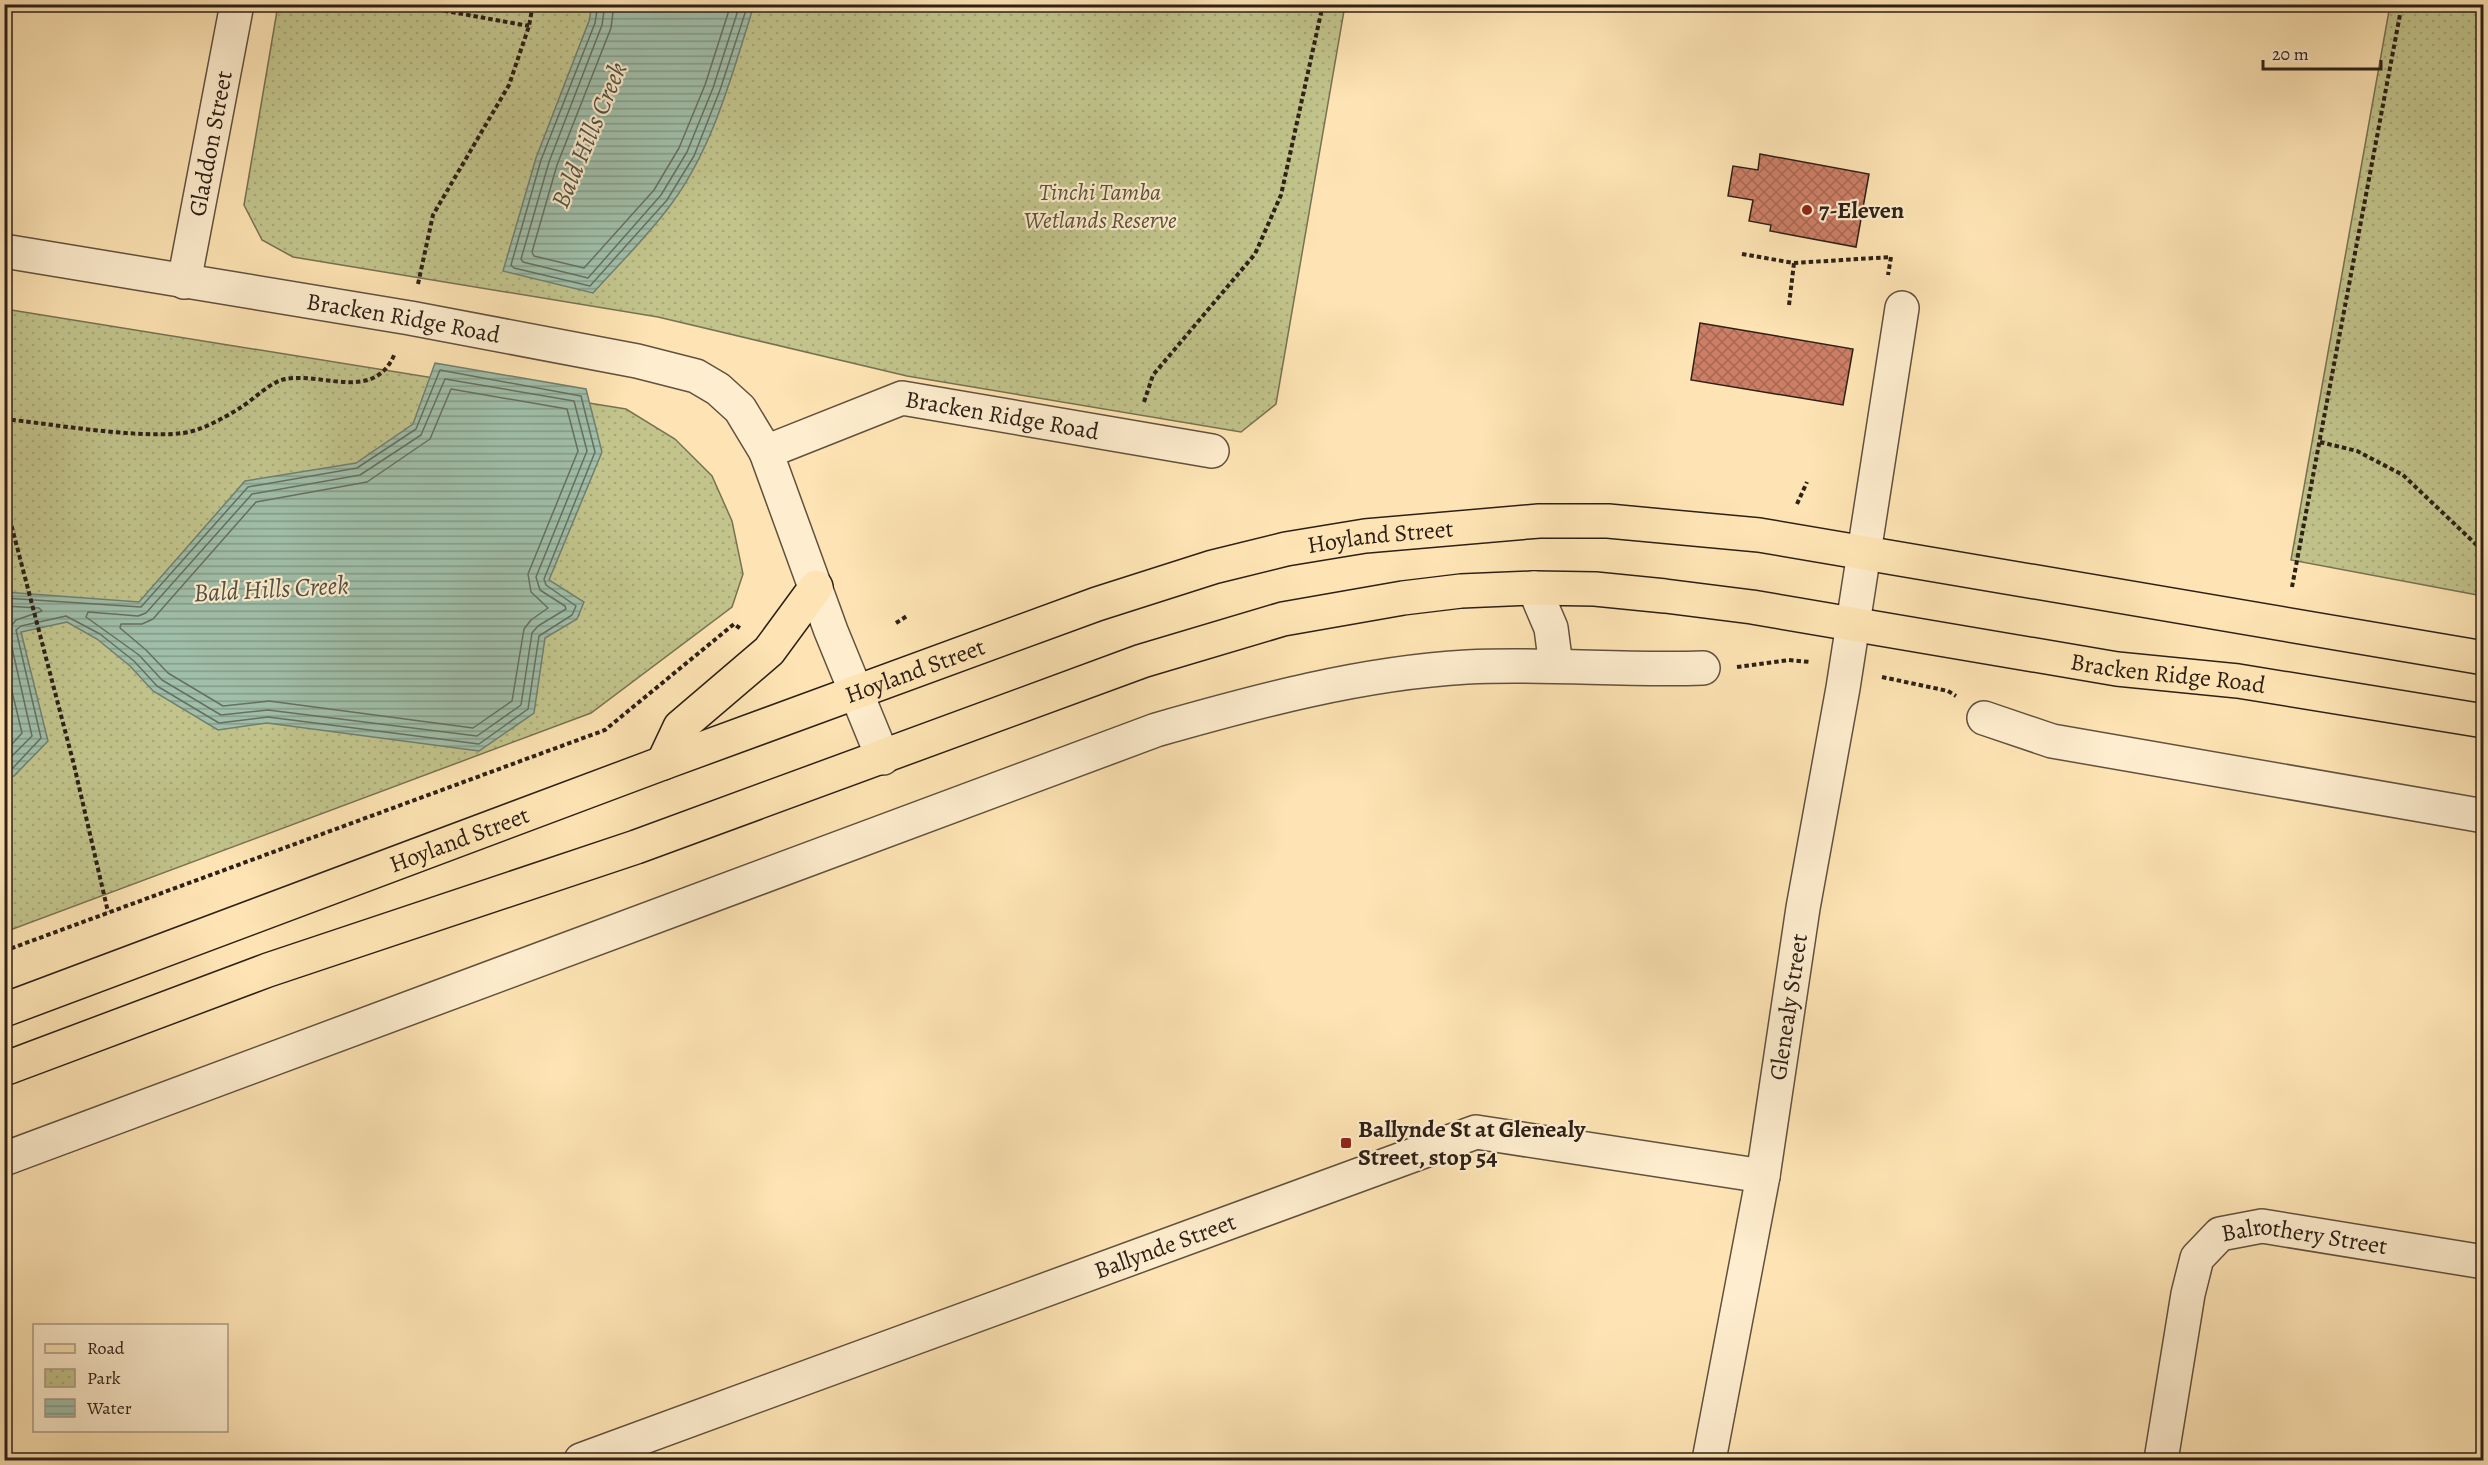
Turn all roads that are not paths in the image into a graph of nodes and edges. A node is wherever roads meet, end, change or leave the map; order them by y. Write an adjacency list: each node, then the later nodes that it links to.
1 (237, 4): 3 (street, Gladdon Street)
2 (4, 251): 3 (street, Bracken Ridge Road)
3 (184, 282): 6 (street, Bracken Ridge Road)
4 (1902, 308): 7 (street, Glenealy Street)
5 (1212, 451): 6 (street, Bracken Ridge Road)
6 (766, 452): 8 (street, Bracken Ridge Road)
7 (1864, 553): 10 (street, Glenealy Street); 11 (main road); 14 (main road, Hoyland Street)
8 (816, 587): 14 (street, Bracken Ridge Road); 18 (main road)
9 (1534, 588): 10 (main road); 12 (street); 17 (main road)
10 (1853, 624): 16 (main road, Bracken Ridge Road); 23 (street, Glenealy Street)
11 (2484, 658)
12 (1556, 666): 13 (street); 22 (street)
13 (1719, 668)
14 (856, 694): 17 (street, Bracken Ridge Road); 18 (main road, Hoyland Street)
15 (1984, 718): 19 (street)
16 (2484, 721)
17 (883, 758): 21 (main road)
18 (663, 763): 20 (main road, Hoyland Street)
19 (2484, 816)
20 (4, 1010)
21 (4, 1069)
22 (4, 1159)
23 (1763, 1176): 25 (street, Ballynde Street); 26 (street, Glenealy Street)
24 (2484, 1262): 27 (street, Balrothery Street)
25 (581, 1461)
26 (1709, 1461)
27 (2162, 1461)

